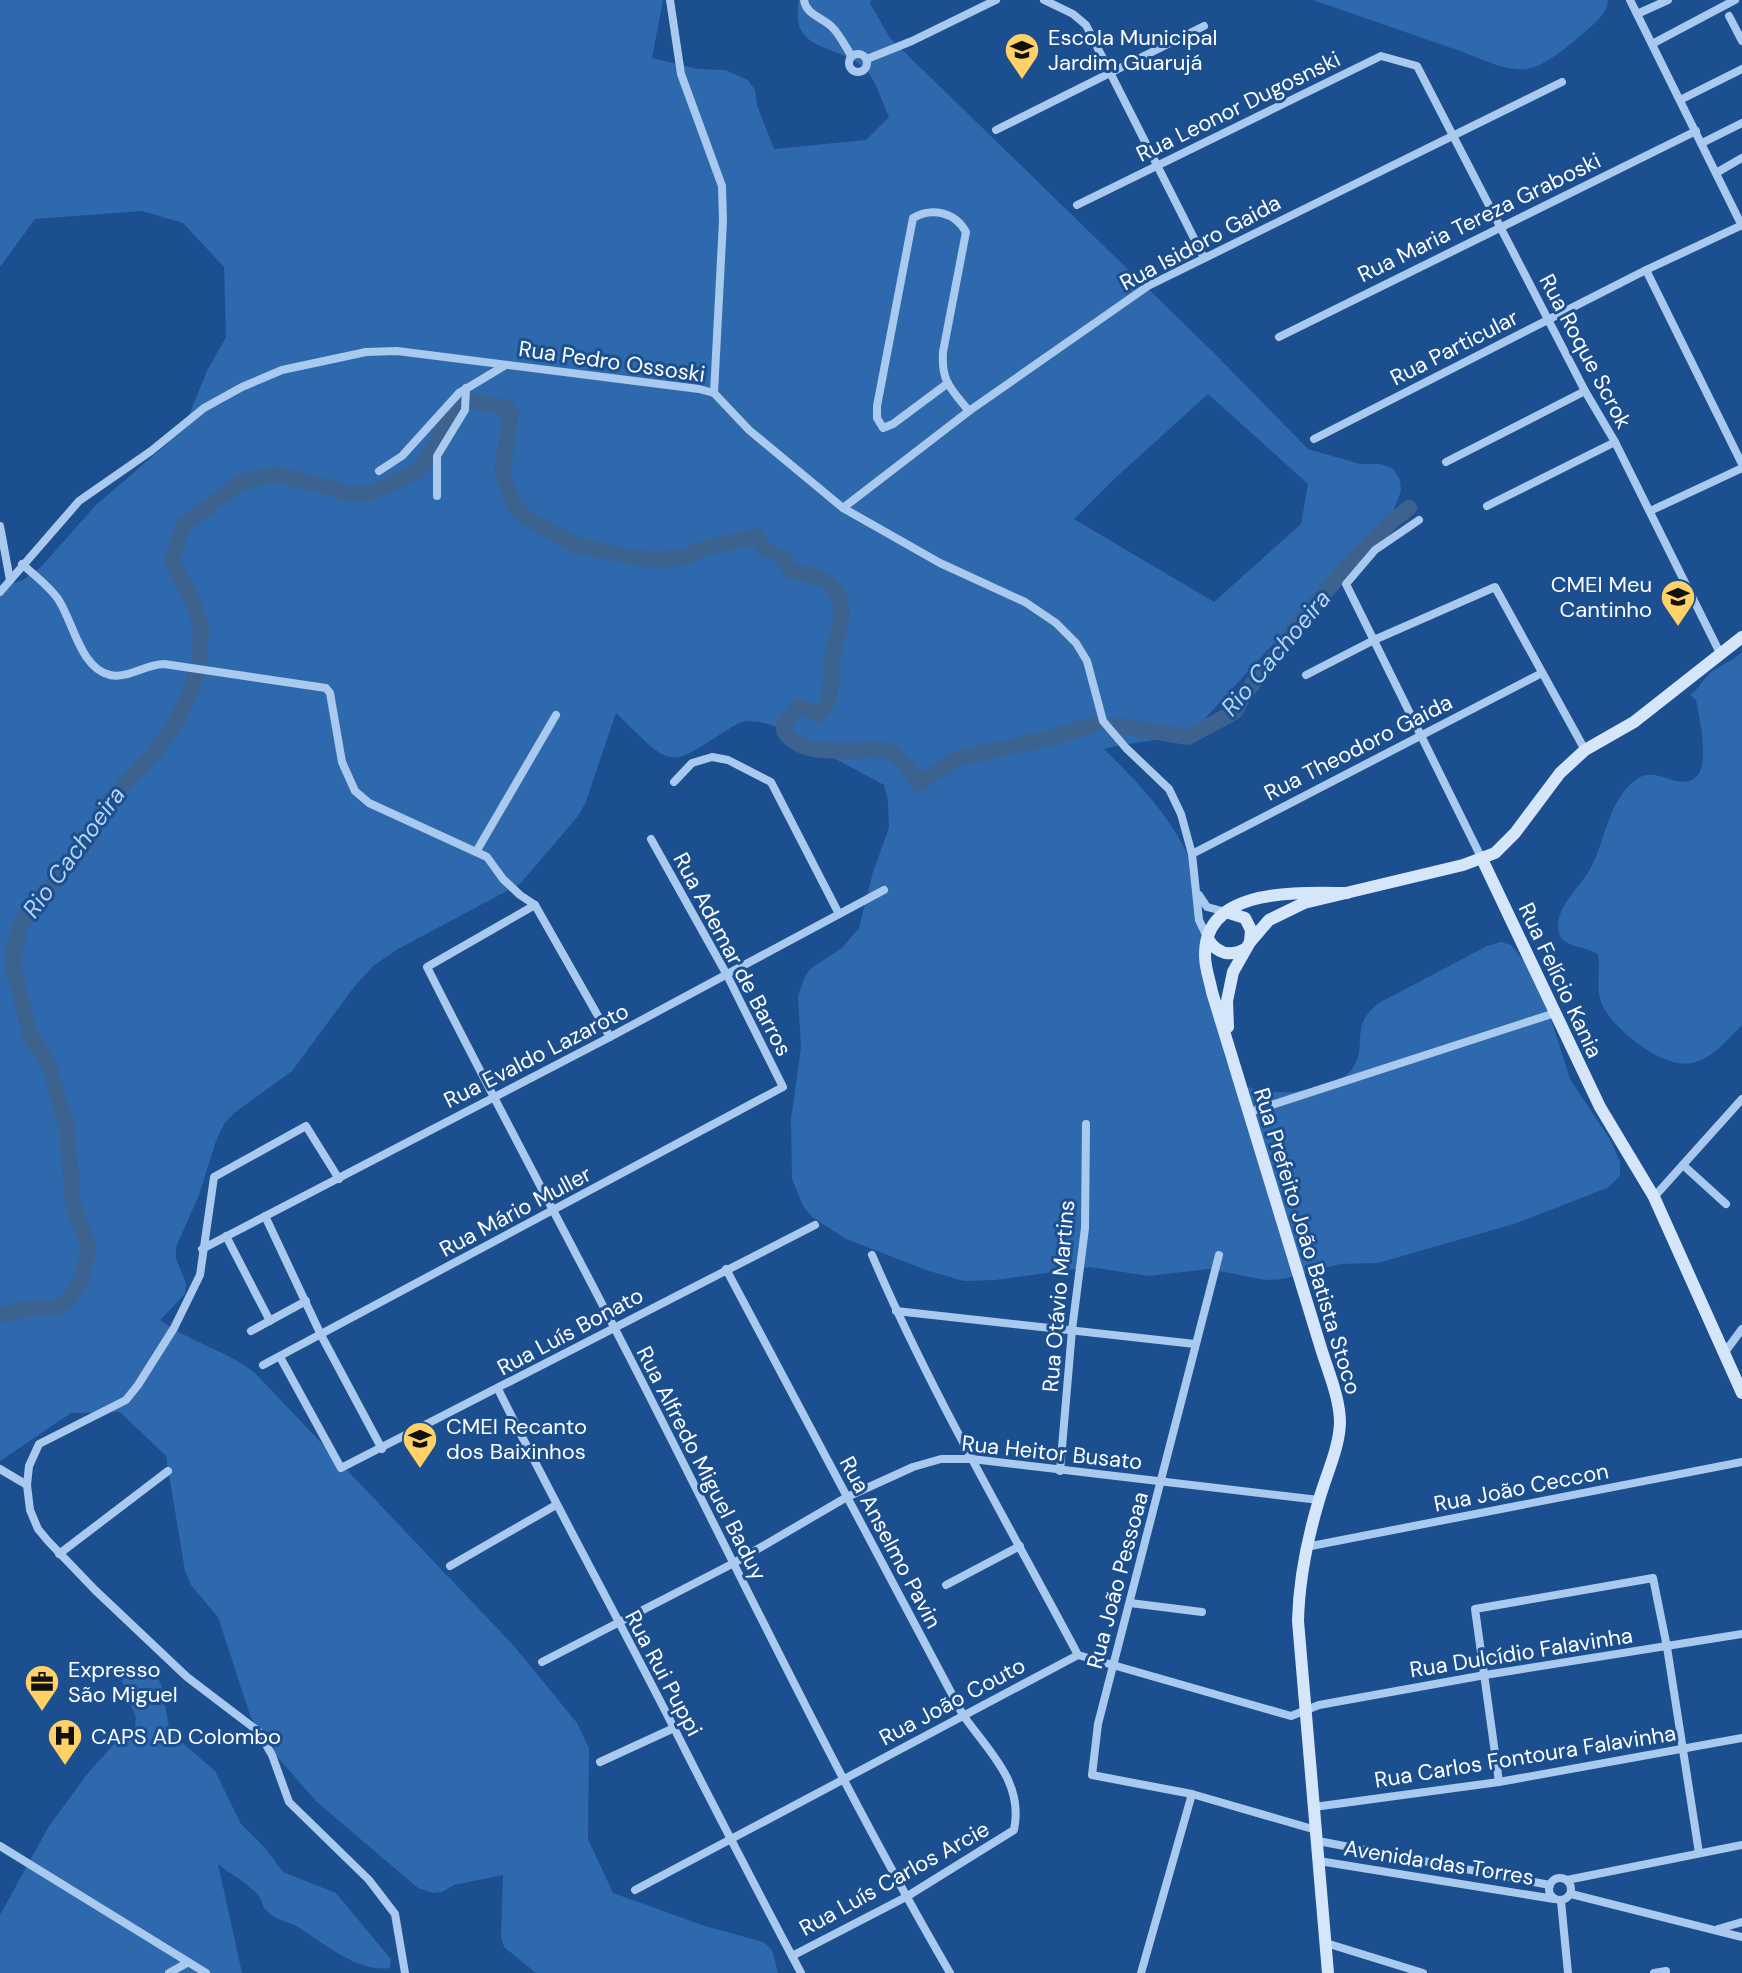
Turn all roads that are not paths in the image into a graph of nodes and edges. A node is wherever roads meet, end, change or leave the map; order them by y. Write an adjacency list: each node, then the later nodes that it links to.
1 (670, 0): 39 (street)
2 (804, 0): 13 (street)
3 (996, 0): 14 (street)
4 (1044, 0): 17 (street)
5 (1630, 0): 8 (street)
6 (1668, 0): 8 (street)
7 (1735, 0): 12 (street)
8 (1637, 14): 12 (street)
9 (1729, 16): 11 (street)
10 (1204, 26): 17 (street)
11 (1742, 41)
12 (1652, 44): 19 (street)
13 (851, 55): 14 (street); 14 (street)
14 (867, 59)
15 (1417, 66): 23 (street, Rua Roque Scrok); 26 (street, Rua Leonor Dugosnski)
16 (1742, 69): 19 (street)
17 (1111, 72): 21 (street); 26 (street)
18 (1562, 82): 23 (street, Rua Isidoro Gaida)
19 (1680, 100): 22 (street)
20 (1742, 123): 24 (street)
21 (996, 130)
22 (1696, 131): 24 (street); 29 (street, Rua Maria Tereza Graboski)
23 (1454, 135): 29 (street, Rua Roque Scrok); 31 (street, Rua Isidoro Gaida)
24 (1702, 143): 27 (street)
25 (1742, 158): 27 (street)
26 (1158, 164): 28 (street, Rua Leonor Dugosnski); 31 (street)
27 (1716, 173): 30 (street)
28 (1077, 205)
29 (1500, 226): 33 (street, Rua Roque Scrok); 34 (street, Rua Maria Tereza Graboski)
30 (1742, 226): 32 (street, Rua Particular)
31 (1204, 258): 40 (street, Rua Isidoro Gaida)
32 (1646, 270): 33 (street, Rua Particular); 44 (street)
33 (1548, 319): 38 (street, Rua Roque Scrok); 41 (street, Rua Particular)
34 (1279, 337)
35 (505, 365): 37 (street); 39 (street, Rua Pedro Ossoski); 52 (street, Rua Pedro Ossoski)
36 (948, 383): 36 (street); 40 (street)
37 (466, 388): 45 (street); 46 (street)
38 (1585, 391): 42 (street, Rua Roque Scrok); 43 (street)
39 (714, 393): 48 (street, Rua Pedro Ossoski)
40 (969, 411): 48 (street, Rua Isidoro Gaida)
41 (1314, 439)
42 (1615, 442): 47 (street); 49 (street, Rua Roque Scrok)
43 (1446, 462)
44 (1742, 466): 49 (street)
45 (379, 471)
46 (437, 496)
47 (1487, 506)
48 (843, 508): 66 (street, Rua Pedro Ossoski)
49 (1650, 511): 57 (street, Rua Roque Scrok)
50 (1419, 520): 56 (street, Rua Felício Kania)
51 (0, 526): 53 (street)
52 (22, 564): 53 (street, Rua Pedro Ossoski); 65 (street)
53 (10, 580): 54 (street, Rua Pedro Ossoski)
54 (0, 592)
55 (1742, 637): 57 (main road, Rua Prefeito João Batista Stoco)
56 (1374, 640): 58 (street); 59 (street); 61 (street, Rua Felício Kania)
57 (1721, 655): 62 (main road, Rua Prefeito João Batista Stoco)
58 (1542, 673): 61 (street, Rua Theodoro Gaida); 62 (street)
59 (1306, 675)
60 (556, 715): 65 (street)
61 (1420, 734): 66 (street, Rua Theodoro Gaida); 67 (street, Rua Felício Kania)
62 (1585, 750): 67 (main road, Rua Prefeito João Batista Stoco)
63 (674, 782): 73 (street)
64 (651, 839): 76 (street, Rua Ademar de Barros)
65 (476, 852): 71 (street)
66 (1192, 854): 70 (street, Rua Pedro Ossoski)
67 (1482, 859): 69 (main road, Rua Prefeito João Batista Stoco); 77 (main road, Rua Felício Kania)
68 (884, 890): 73 (street, Rua Evaldo Lazaroto)
69 (1347, 893): 72 (main road, Rua Prefeito João Batista Stoco); 75 (main road, Rua Prefeito João Batista Stoco)
70 (1198, 895): 72 (street); 74 (street, Rua Pedro Ossoski)
71 (535, 905): 78 (street); 81 (street, Rua Alfredo Miguel Baduy)
72 (1226, 912): 74 (main road); 75 (main road)
73 (839, 914): 76 (street, Rua Evaldo Lazaroto)
74 (1208, 939): 75 (main road); 79 (main road, Rua Prefeito João Batista Stoco)
75 (1248, 945): 79 (main road, Rua Prefeito João Batista Stoco)
76 (727, 975): 78 (street, Rua Evaldo Lazaroto); 80 (street, Rua Ademar de Barros)
77 (1555, 1013): 83 (street); 87 (main road, Rua Felício Kania)
78 (610, 1037): 81 (street, Rua Evaldo Lazaroto)
79 (1229, 1043): 83 (main road, Rua Prefeito João Batista Stoco)
80 (783, 1087): 89 (street, Rua Mário Muller)
81 (493, 1097): 86 (street, Rua Evaldo Lazaroto); 89 (street, Rua Alfredo Miguel Baduy)
82 (1742, 1099): 85 (street)
83 (1250, 1112): 120 (main road, Rua Prefeito João Batista Stoco)
84 (1086, 1124): 102 (street, Rua Otávio Martins)
85 (1683, 1165): 87 (street); 88 (street)
86 (339, 1179): 90 (street, Rua Evaldo Lazaroto); 93 (street)
87 (1654, 1197): 106 (main road, Rua Felício Kania)
88 (1726, 1204)
89 (552, 1213): 100 (street, Rua Alfredo Miguel Baduy); 104 (street, Rua Mário Muller)
90 (265, 1216): 92 (street, Rua Evaldo Lazaroto); 97 (street)
91 (815, 1225): 96 (street, Rua Luís Bonato)
92 (226, 1236): 93 (street, Rua Evaldo Lazaroto); 99 (street)
93 (202, 1249): 118 (street)
94 (872, 1255): 98 (street)
95 (1219, 1255): 105 (street, Rua João Pessoaa)
96 (726, 1269): 100 (street, Rua Luís Bonato); 119 (street, Rua Anselmo Pavin)
97 (306, 1301): 99 (street); 104 (street)
98 (896, 1311): 102 (street); 112 (street)
99 (270, 1321): 103 (street)
100 (614, 1327): 109 (street, Rua Luís Bonato); 125 (street, Rua Alfredo Miguel Baduy)
101 (1742, 1329): 106 (street)
102 (1072, 1330): 105 (street); 116 (street, Rua Otávio Martins)
103 (251, 1331)
104 (321, 1335): 107 (street, Rua Mário Muller); 111 (street)
105 (1195, 1344): 117 (street, Rua João Pessoaa)
106 (1725, 1352): 110 (main road, Rua Felício Kania)
107 (280, 1357): 108 (street, Rua Mário Muller); 111 (street, Rua Luís Bonato)
108 (263, 1365)
109 (498, 1389): 111 (street, Rua Luís Bonato); 121 (street, Rua Rui Puppi)
110 (1742, 1393)
111 (382, 1449)
112 (972, 1459): 116 (street, Rua Heitor Busato); 119 (street, Rua Heitor Busato); 122 (street)
113 (1742, 1462): 123 (street, Rua João Ceccon)
114 (0, 1469): 118 (street)
115 (168, 1471): 124 (street)
116 (1060, 1471): 117 (street, Rua Heitor Busato)
117 (1162, 1483): 120 (street, Rua Heitor Busato); 128 (street, Rua João Pessoaa)
118 (27, 1485): 124 (street)
119 (847, 1497): 125 (street, Rua Heitor Busato); 138 (street, Rua Anselmo Pavin)
120 (1319, 1500): 123 (main road, Rua Prefeito João Batista Stoco)
121 (556, 1505): 126 (street); 130 (street, Rua Rui Puppi)
122 (1020, 1546): 127 (street); 133 (street)
123 (1306, 1547): 137 (main road, Rua Prefeito João Batista Stoco)
124 (59, 1554): 169 (street)
125 (732, 1564): 130 (street, Rua Heitor Busato); 143 (street, Rua Alfredo Miguel Baduy)
126 (450, 1566)
127 (946, 1585)
128 (1130, 1603): 129 (street); 135 (street, Rua João Pessoaa)
129 (1202, 1612)
130 (617, 1623): 134 (street, Rua Heitor Busato); 139 (street, Rua Rui Puppi)
131 (1742, 1634): 132 (street, Rua Dulcídio Falavinha)
132 (1667, 1647): 136 (street, Rua Dulcídio Falavinha); 136 (street); 141 (street)
133 (1078, 1655): 135 (street); 138 (street, Rua João Couto)
134 (542, 1662)
135 (1113, 1665): 137 (street); 145 (street, Rua João Pessoaa)
136 (1485, 1675): 137 (street, Rua Dulcídio Falavinha); 144 (street)
137 (1306, 1710): 146 (main road, Rua Prefeito João Batista Stoco)
138 (963, 1715): 143 (street, Rua João Couto); 147 (street, Rua Anselmo Pavin)
139 (674, 1728): 142 (street); 149 (street, Rua Rui Puppi)
140 (1742, 1738): 141 (street, Rua Carlos Fontoura Falavinha)
141 (1684, 1749): 144 (street, Rua Carlos Fontoura Falavinha); 152 (street)
142 (600, 1762)
143 (843, 1780): 149 (street, Rua João Couto); 158 (street, Rua Alfredo Miguel Baduy)
144 (1499, 1782): 146 (street, Rua Carlos Fontoura Falavinha)
145 (1192, 1794): 148 (street); 172 (street)
146 (1314, 1807): 148 (main road, Rua Prefeito João Batista Stoco)
147 (1014, 1830): 158 (street, Rua Luís Carlos Arcie)
148 (1317, 1836): 153 (main road, Rua Prefeito João Batista Stoco); 155 (street, Avenida das Torres)
149 (729, 1841): 156 (street, Rua João Couto); 164 (street, Rua Rui Puppi)
150 (1742, 1845): 152 (street)
151 (0, 1846): 165 (street)
152 (1699, 1853): 154 (street)
153 (1319, 1861): 159 (street, Avenida das Torres); 163 (main road, Rua Prefeito João Batista Stoco)
154 (1567, 1880): 155 (street); 157 (street)
155 (1550, 1885): 159 (street)
156 (635, 1890)
157 (1571, 1894): 159 (street); 161 (street)
158 (906, 1897): 164 (street, Rua Luís Carlos Arcie); 171 (street, Rua Alfredo Miguel Baduy)
159 (1557, 1900): 175 (street)
160 (1742, 1922): 161 (street)
161 (1718, 1929): 162 (street)
162 (1742, 1937)
163 (1326, 1943): 173 (main road, Rua Prefeito João Batista Stoco); 174 (street)
164 (792, 1956): 170 (street, Rua Rui Puppi)
165 (187, 1963): 167 (street); 168 (street)
166 (1666, 1971): 176 (street)
167 (169, 1973)
168 (206, 1973)
169 (405, 1973)
170 (801, 1973)
171 (950, 1973)
172 (1141, 1973)
173 (1328, 1973)
174 (1423, 1973)
175 (1568, 1973)
176 (1654, 1973)

